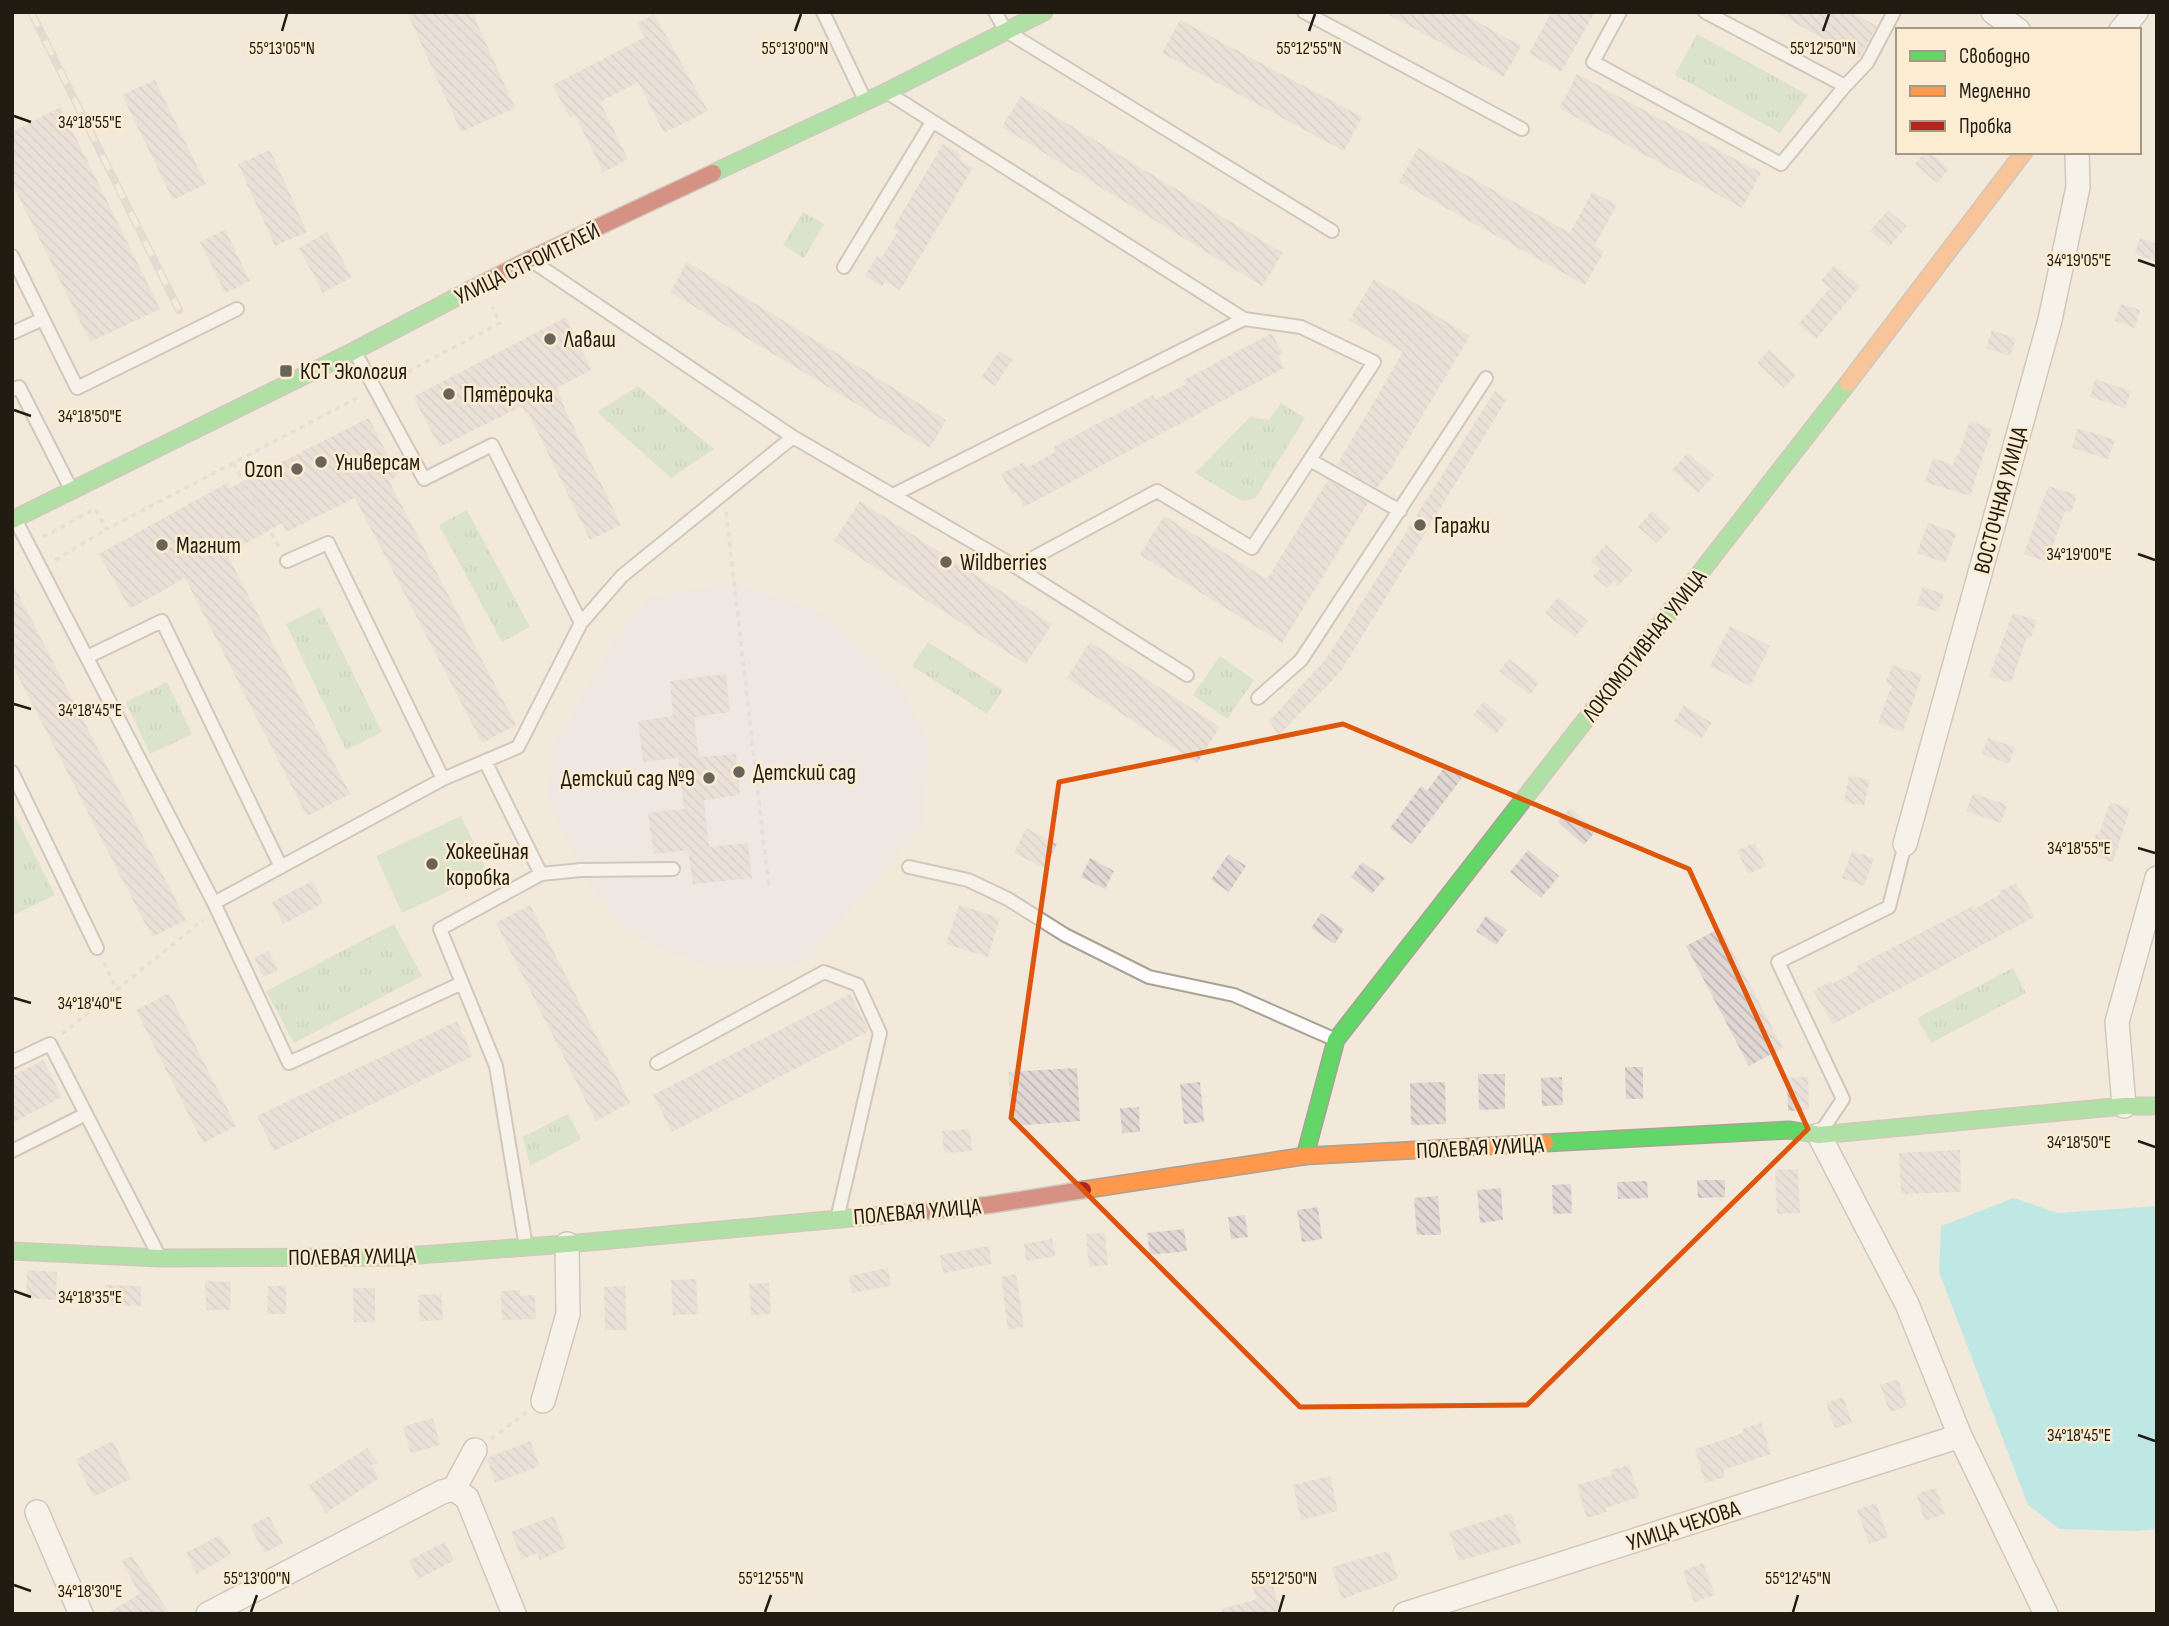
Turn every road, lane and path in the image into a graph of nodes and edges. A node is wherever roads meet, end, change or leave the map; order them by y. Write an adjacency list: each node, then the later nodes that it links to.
1 (823, 12): 15 (lane)
2 (995, 12): 12 (lane)
3 (1044, 12): 12 (street, УЛИЦА СТРОИТЕЛЕЙ)
4 (1304, 12): 17 (lane)
5 (1620, 12): 13 (lane)
6 (1705, 12): 13 (lane)
7 (1895, 12): 13 (lane)
8 (1993, 12): 10 (street)
9 (2136, 12): 11 (street)
10 (2015, 28)
11 (2123, 28)
12 (1006, 32): 14 (street, УЛИЦА СТРОИТЕЛЕЙ); 20 (lane)
13 (1845, 86)
14 (886, 92): 15 (street, УЛИЦА СТРОИТЕЛЕЙ); 16 (lane)
15 (866, 102): 22 (street, УЛИЦА СТРОИТЕЛЕЙ)
16 (932, 122): 23 (lane); 27 (lane)
17 (1522, 129)
18 (2022, 154): 65 (street, ЛОКОМОТИВНАЯ УЛИЦА)
19 (2077, 154): 54 (street, ВОСТОЧНАЯ УЛИЦА)
20 (1332, 231)
21 (12, 256): 26 (lane)
22 (530, 259): 29 (street, УЛИЦА СТРОИТЕЛЕЙ); 34 (lane)
23 (844, 267)
24 (491, 305): 33 (path)
25 (237, 309): 26 (lane)
26 (43, 319): 28 (lane)
27 (1244, 319): 35 (lane); 39 (lane)
28 (12, 333)
29 (355, 351): 33 (lane); 37 (street, УЛИЦА СТРОИТЕЛЕЙ)
30 (12, 373): 32 (lane)
31 (1486, 378): 40 (lane)
32 (16, 388): 37 (lane)
33 (375, 389): 36 (path); 47 (lane)
34 (793, 437): 38 (lane); 39 (lane)
35 (1310, 460): 40 (lane); 45 (lane)
36 (233, 463): 42 (path); 44 (path)
37 (72, 489): 41 (street, УЛИЦА СТРОИТЕЛЕЙ)
38 (724, 493): 47 (lane); 60 (path)
39 (893, 495): 45 (lane)
40 (1400, 511): 50 (lane)
41 (14, 519): 43 (lane)
42 (107, 529): 43 (path); 46 (path)
43 (29, 545): 46 (lane)
44 (287, 561): 53 (lane)
45 (1016, 567): 49 (lane)
46 (40, 568): 48 (lane)
47 (580, 623): 51 (lane)
48 (87, 657): 55 (lane); 61 (lane)
49 (1187, 674)
50 (1258, 698)
51 (485, 761): 53 (lane); 58 (lane)
52 (12, 772): 62 (lane)
53 (443, 779): 55 (lane)
54 (1905, 844): 72 (lane)
55 (281, 867): 61 (lane)
56 (909, 867): 65 (lane)
57 (673, 869): 58 (lane)
58 (541, 874): 63 (lane)
59 (2157, 878): 69 (street)
60 (769, 889)
61 (216, 906): 63 (lane); 64 (path)
62 (97, 948): 64 (path)
63 (462, 984): 77 (lane)
64 (117, 990): 66 (path)
65 (1336, 1040): 74 (street, ЛОКОМОТИВНАЯ УЛИЦА)
66 (50, 1044): 67 (lane); 71 (lane)
67 (12, 1062)
68 (657, 1063): 75 (lane)
69 (2124, 1106): 70 (street, ПОЛЕВАЯ УЛИЦА); 72 (street, ПОЛЕВАЯ УЛИЦА)
70 (2157, 1107)
71 (86, 1114): 73 (lane); 79 (lane)
72 (1819, 1135): 74 (street, ПОЛЕВАЯ УЛИЦА); 81 (street)
73 (12, 1150)
74 (1305, 1156): 75 (street, ПОЛЕВАЯ УЛИЦА)
75 (836, 1219): 76 (street, ПОЛЕВАЯ УЛИЦА)
76 (567, 1244): 77 (street, ПОЛЕВАЯ УЛИЦА); 80 (street)
77 (526, 1247): 79 (street, ПОЛЕВАЯ УЛИЦА)
78 (12, 1251): 79 (street, ПОЛЕВАЯ УЛИЦА)
79 (160, 1258)
80 (543, 1401): 82 (path)
81 (1961, 1436): 88 (street, УЛИЦА ЧЕХОВА); 89 (street)
82 (475, 1450): 83 (street)
83 (454, 1489): 86 (street); 87 (street)
84 (37, 1512): 85 (street)
85 (81, 1614)
86 (208, 1614)
87 (514, 1614)
88 (1405, 1614)
89 (2046, 1614)

